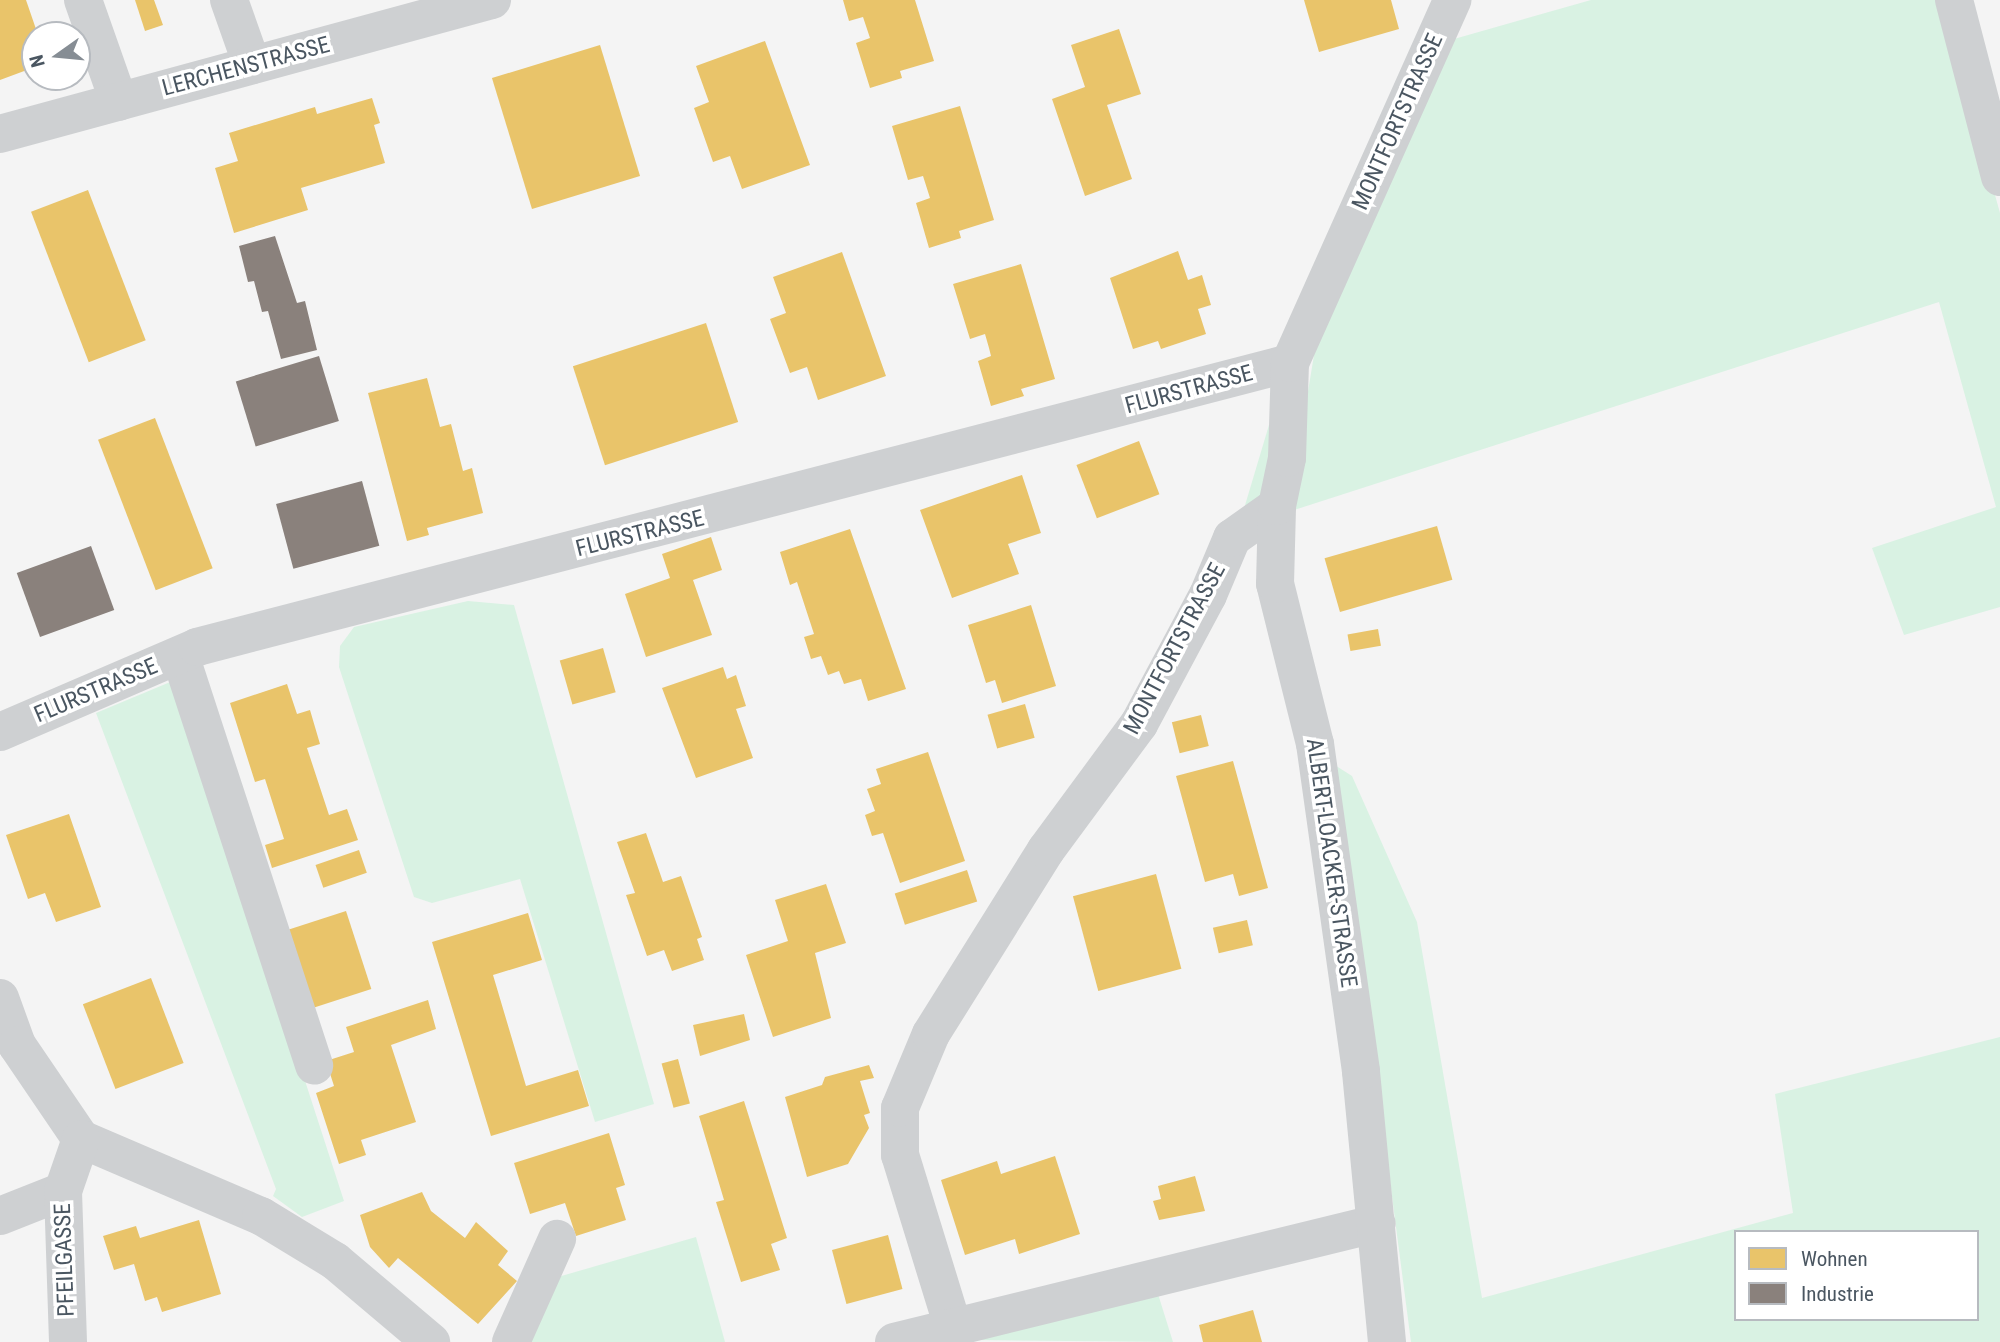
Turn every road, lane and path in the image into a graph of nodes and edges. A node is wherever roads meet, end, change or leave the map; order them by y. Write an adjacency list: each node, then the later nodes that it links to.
1 (83, 0): 7 (street)
2 (229, 0): 6 (street)
3 (492, 0): 6 (street, LERCHENSTRASSE)
4 (1452, 0): 10 (street, MONTFORTSTRASSE)
5 (1954, 0): 9 (street)
6 (252, 65): 7 (street, LERCHENSTRASSE)
7 (119, 102): 8 (street, LERCHENSTRASSE)
8 (0, 134)
9 (2000, 177)
10 (1290, 363): 11 (street, MONTFORTSTRASSE); 12 (street, FLURSTRASSE)
11 (1278, 506): 19 (street, ALBERT-LOACKER-STRASSE); 21 (street, MONTFORTSTRASSE)
12 (180, 655): 13 (street, FLURSTRASSE); 15 (street)
13 (0, 732)
14 (0, 998): 16 (street)
15 (314, 1066)
16 (81, 1139): 17 (street, PFEILGASSE); 23 (street)
17 (63, 1191): 18 (street); 22 (street, PFEILGASSE)
18 (0, 1216)
19 (1377, 1223): 21 (street); 26 (street, ALBERT-LOACKER-STRASSE)
20 (557, 1239): 24 (street)
21 (953, 1327): 25 (street)
22 (68, 1342)
23 (431, 1342)
24 (511, 1342)
25 (894, 1342)
26 (1387, 1342)

